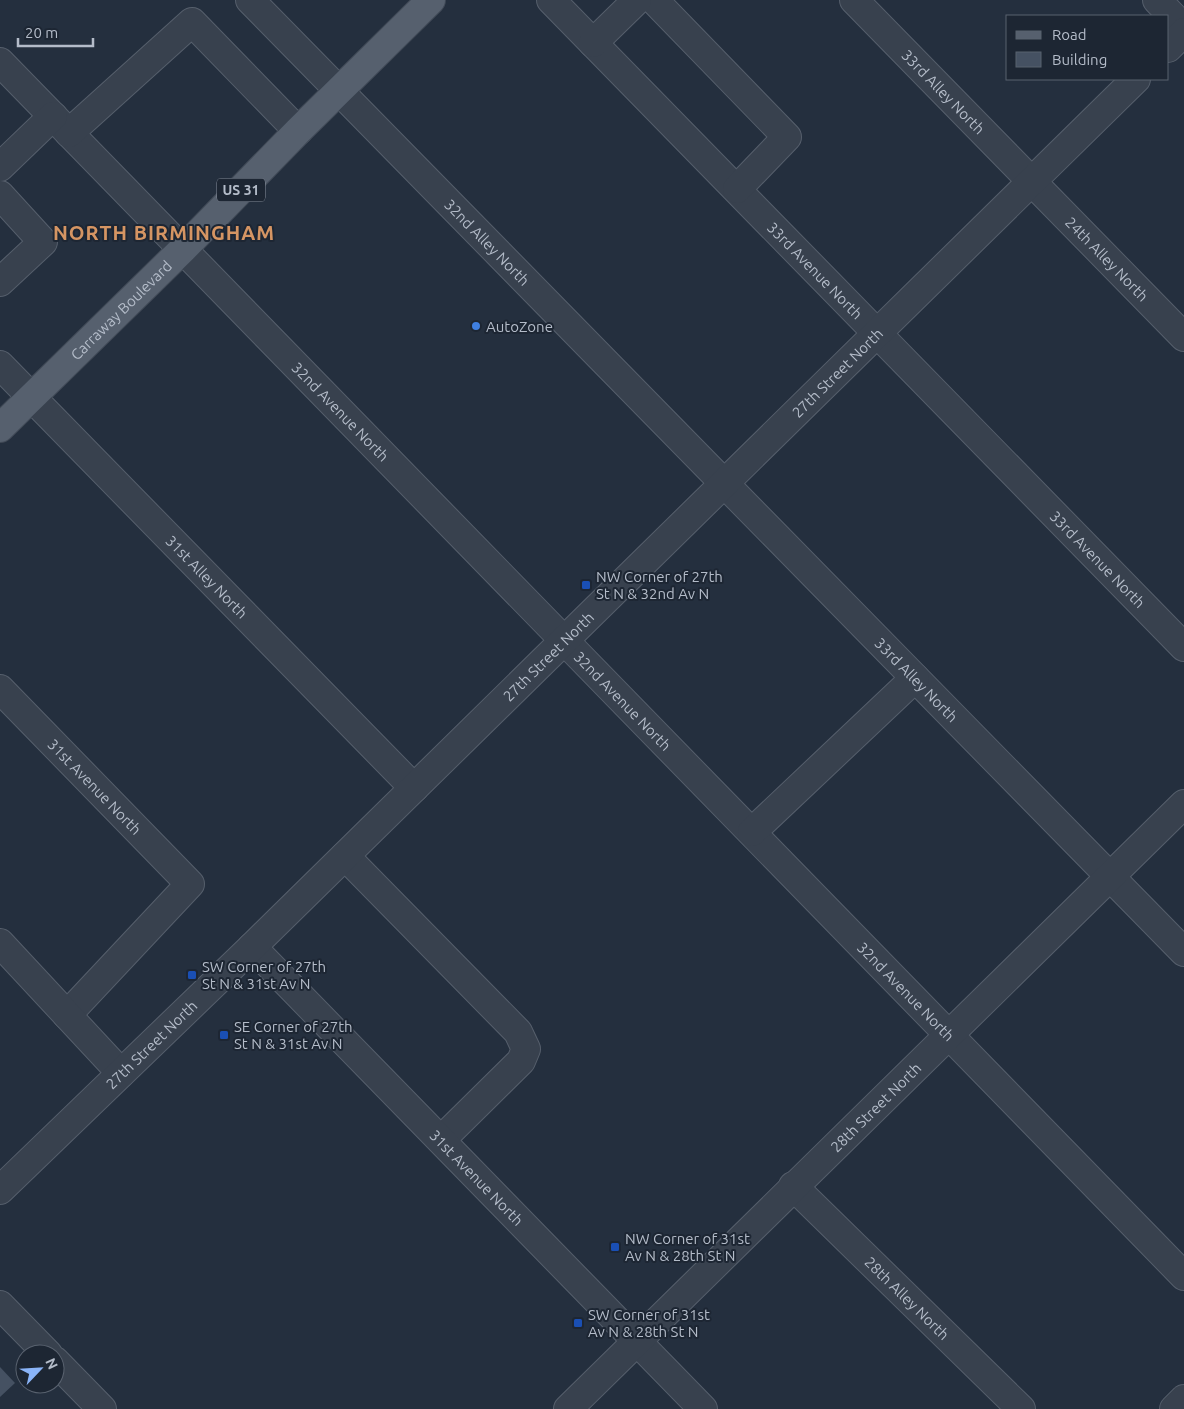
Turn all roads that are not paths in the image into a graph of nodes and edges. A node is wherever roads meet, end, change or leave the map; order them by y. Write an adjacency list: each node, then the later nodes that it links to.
1 (250, 0): 14 (street, 32nd Alley North)
2 (431, 0): 14 (main road, Carraway Boulevard / US 31)
3 (551, 0): 10 (street, 33rd Avenue North)
4 (638, 0): 10 (street)
5 (654, 0): 19 (street)
6 (854, 0): 18 (street, 33rd Alley North)
7 (1157, 0): 8 (street)
8 (1184, 28)
9 (1184, 32): 11 (street)
10 (594, 43): 19 (street, 33rd Avenue North)
11 (1169, 47)
12 (0, 62): 15 (street, 32nd Avenue North)
13 (1135, 80): 18 (street, 27th Street North)
14 (339, 91): 16 (main road, Carraway Boulevard / US 31); 28 (street, 32nd Alley North)
15 (61, 124): 16 (street); 17 (street); 21 (street, 32nd Avenue North)
16 (298, 131): 21 (main road, Carraway Boulevard / US 31)
17 (0, 167)
18 (1032, 181): 23 (street, 27th Street North); 24 (street, 24th Alley North)
19 (736, 190): 23 (street, 33rd Avenue North)
20 (0, 195): 22 (street)
21 (183, 249): 26 (main road, Carraway Boulevard / US 31); 29 (street, 32nd Avenue North)
22 (0, 282)
23 (877, 333): 28 (street, 27th Street North); 30 (street, 33rd Avenue North)
24 (1184, 336)
25 (0, 365): 26 (street, 31st Alley North)
26 (32, 397): 27 (main road, Carraway Boulevard / US 31); 33 (street, 31st Alley North)
27 (0, 428)
28 (724, 484): 29 (street, 27th Street North); 31 (street, 33rd Alley North)
29 (564, 640): 33 (street, 27th Street North); 35 (street, 32nd Avenue North)
30 (1184, 647)
31 (915, 678): 35 (street); 37 (street, 33rd Alley North)
32 (0, 689): 41 (street, 31st Avenue North)
33 (414, 788): 36 (street, 27th Street North)
34 (1184, 804): 37 (street, 28th Street North)
35 (752, 832): 42 (street, 32nd Avenue North)
36 (345, 856): 39 (street, 27th Street North); 44 (street)
37 (1110, 877): 40 (street); 42 (street, 28th Street North)
38 (0, 943): 41 (street)
39 (252, 947): 43 (street, 27th Street North); 44 (street, 31st Avenue North)
40 (1184, 952)
41 (67, 1015): 43 (street)
42 (949, 1035): 45 (street, 28th Street North); 47 (street, 32nd Avenue North)
43 (121, 1073): 46 (street, 27th Street North)
44 (441, 1140): 49 (street, 31st Avenue North)
45 (793, 1186): 49 (street, 28th Street North); 56 (street, 28th Alley North)
46 (0, 1190)
47 (1184, 1276)
48 (0, 1305): 50 (street)
49 (637, 1341): 54 (street, 28th Street North); 55 (street, 31st Avenue North)
50 (38, 1344)
51 (65, 1371): 53 (street)
52 (1184, 1399): 57 (street)
53 (102, 1409)
54 (568, 1409)
55 (703, 1409)
56 (1020, 1409)
57 (1174, 1409)

